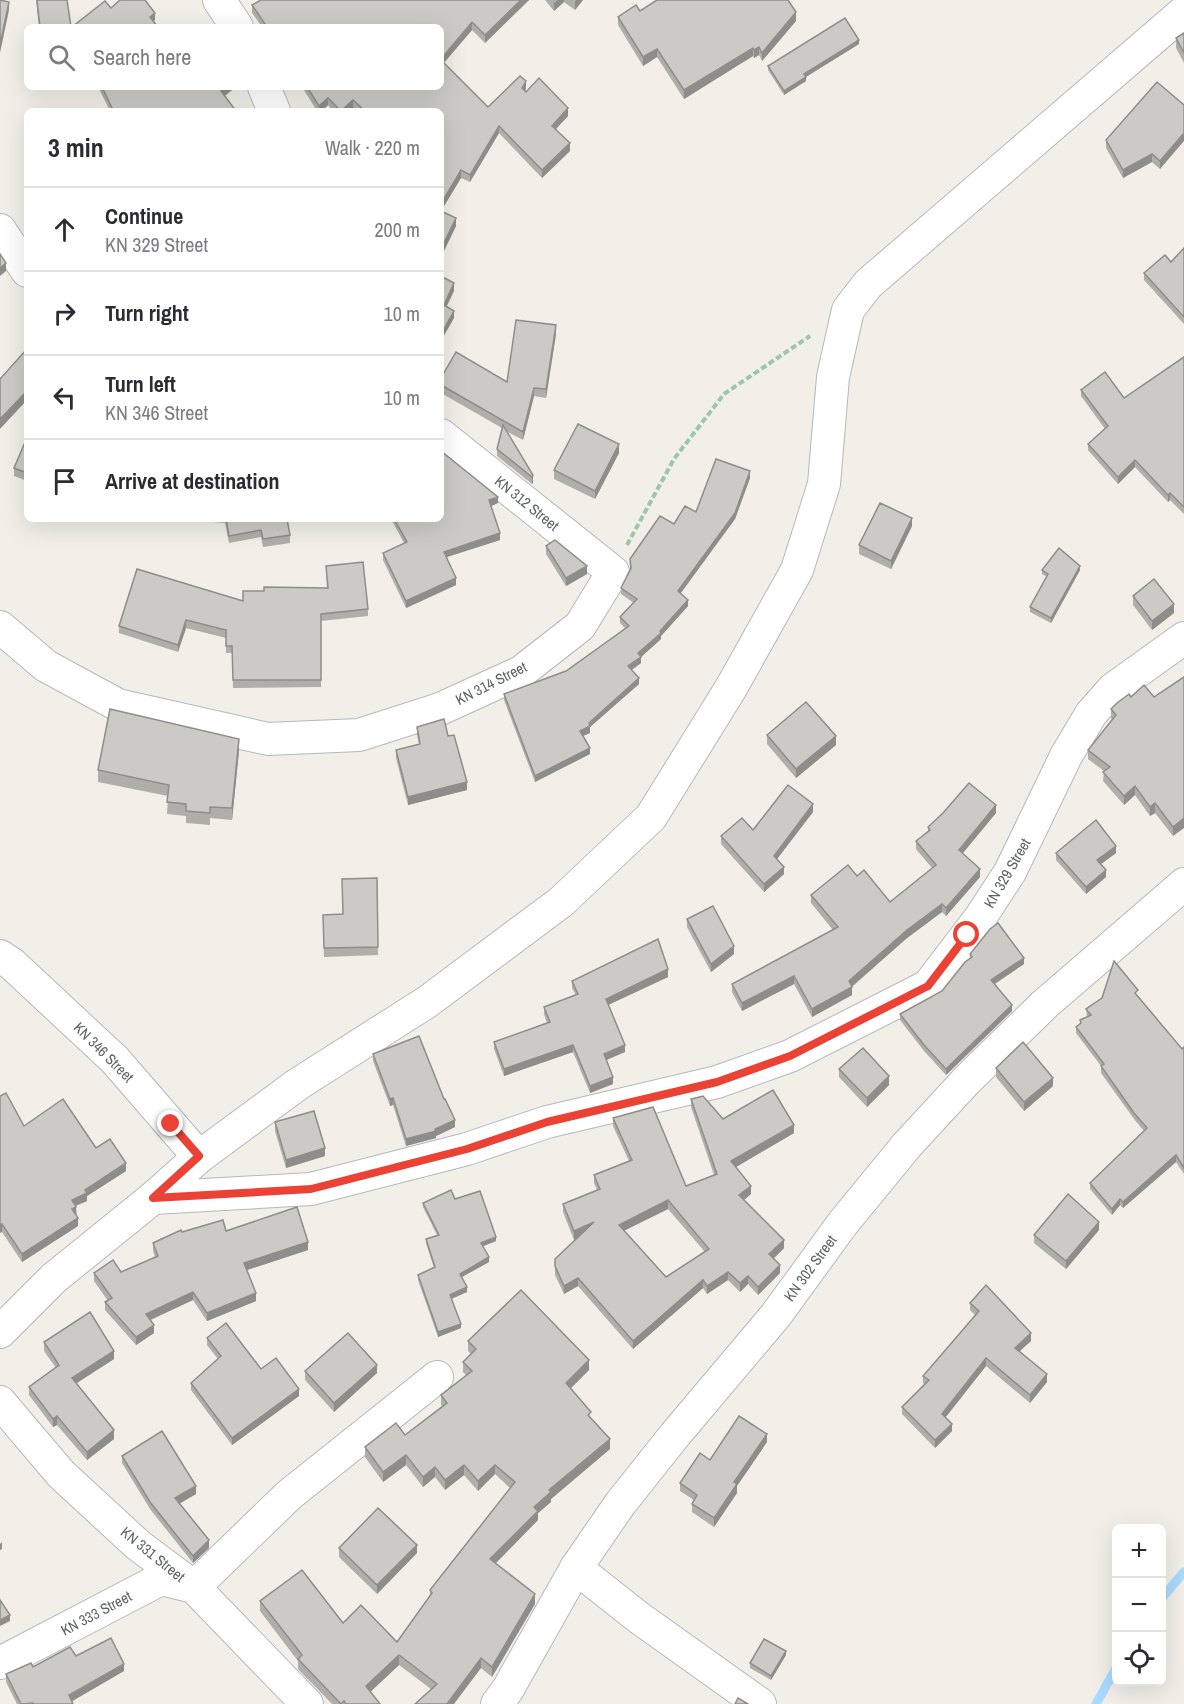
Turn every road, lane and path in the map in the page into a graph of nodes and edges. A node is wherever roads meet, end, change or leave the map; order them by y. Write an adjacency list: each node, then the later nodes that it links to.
1 (219, 0): 3 (street)
2 (1184, 12): 8 (street)
3 (235, 24)
4 (265, 90): 5 (street)
5 (273, 108)
6 (0, 230): 7 (street)
7 (24, 266)
8 (848, 310): 10 (path); 15 (street)
9 (444, 437): 10 (street, KN 312 Street)
10 (613, 572): 11 (street, KN 314 Street)
11 (0, 627)
12 (1184, 638): 16 (street, KN 329 Street)
13 (1184, 884): 20 (street, KN 302 Street)
14 (0, 956): 15 (street, KN 346 Street)
15 (199, 1156): 16 (street)
16 (153, 1198): 17 (street)
17 (0, 1332)
18 (437, 1377): 21 (street)
19 (0, 1402): 21 (street, KN 331 Street)
20 (576, 1568): 24 (street, KN 302 Street); 25 (street)
21 (194, 1587): 22 (street, KN 333 Street); 23 (street, KN 331 Street)
22 (0, 1663)
23 (307, 1704)
24 (497, 1704)
25 (760, 1704)

